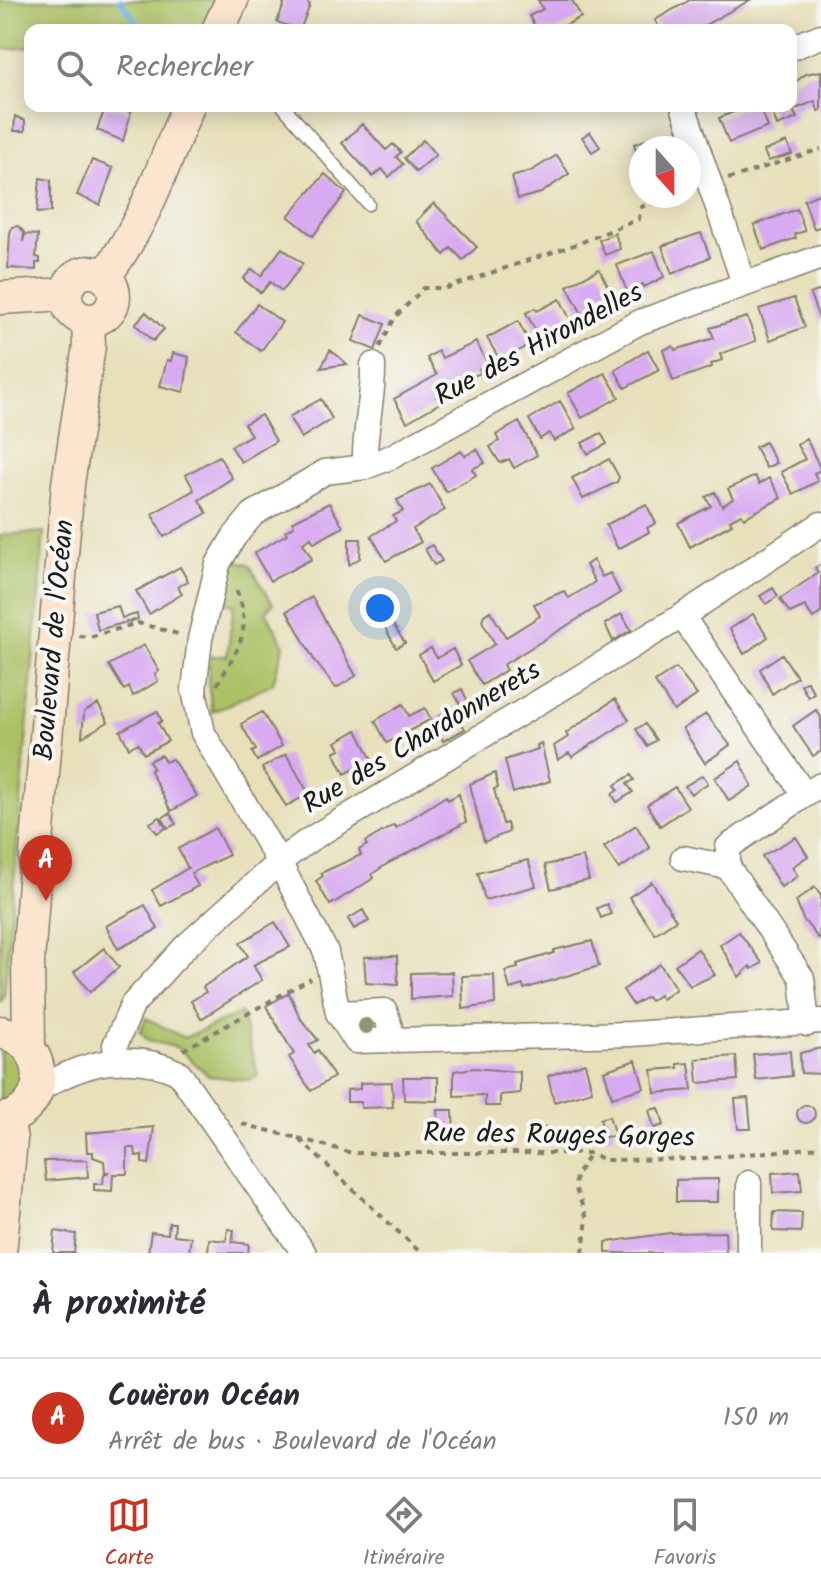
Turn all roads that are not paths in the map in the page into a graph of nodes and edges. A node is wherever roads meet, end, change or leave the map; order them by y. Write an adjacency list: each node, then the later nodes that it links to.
1 (232, 0): 2 (main road)
2 (221, 24)
3 (821, 36): 4 (street)
4 (797, 46)
5 (185, 112): 10 (main road)
6 (288, 112): 8 (lane)
7 (685, 112): 11 (street)
8 (368, 204)
9 (821, 257): 11 (street, Rue des Hirondelles)
10 (104, 277): 12 (main road); 14 (main road)
11 (744, 283): 16 (street, Rue des Hirondelles)
12 (66, 294): 13 (main road); 14 (main road)
13 (0, 298)
14 (88, 320): 23 (main road, Boulevard de l'Océan)
15 (373, 365): 16 (street)
16 (365, 467): 21 (street, Rue des Hirondelles)
17 (821, 524): 18 (street, Rue des Chardonnerets)
18 (682, 616): 19 (street); 21 (street, Rue des Chardonnerets)
19 (813, 790): 22 (street)
20 (683, 858): 22 (street)
21 (279, 862): 25 (street, Rue des Hirondelles); 28 (street, Rue des Chardonnerets)
22 (728, 867): 25 (street)
23 (28, 962): 24 (main road, Boulevard de l'Océan); 27 (main road, Boulevard de l'Océan)
24 (0, 1020)
25 (814, 1023)
26 (0, 1032): 27 (main road)
27 (31, 1050): 29 (street); 30 (main road, Boulevard de l'Océan)
28 (117, 1062): 29 (street); 34 (street)
29 (88, 1065): 30 (street)
30 (37, 1091): 31 (main road)
31 (4, 1119): 33 (main road)
32 (749, 1183): 35 (street)
33 (0, 1253)
34 (304, 1253)
35 (749, 1253)

